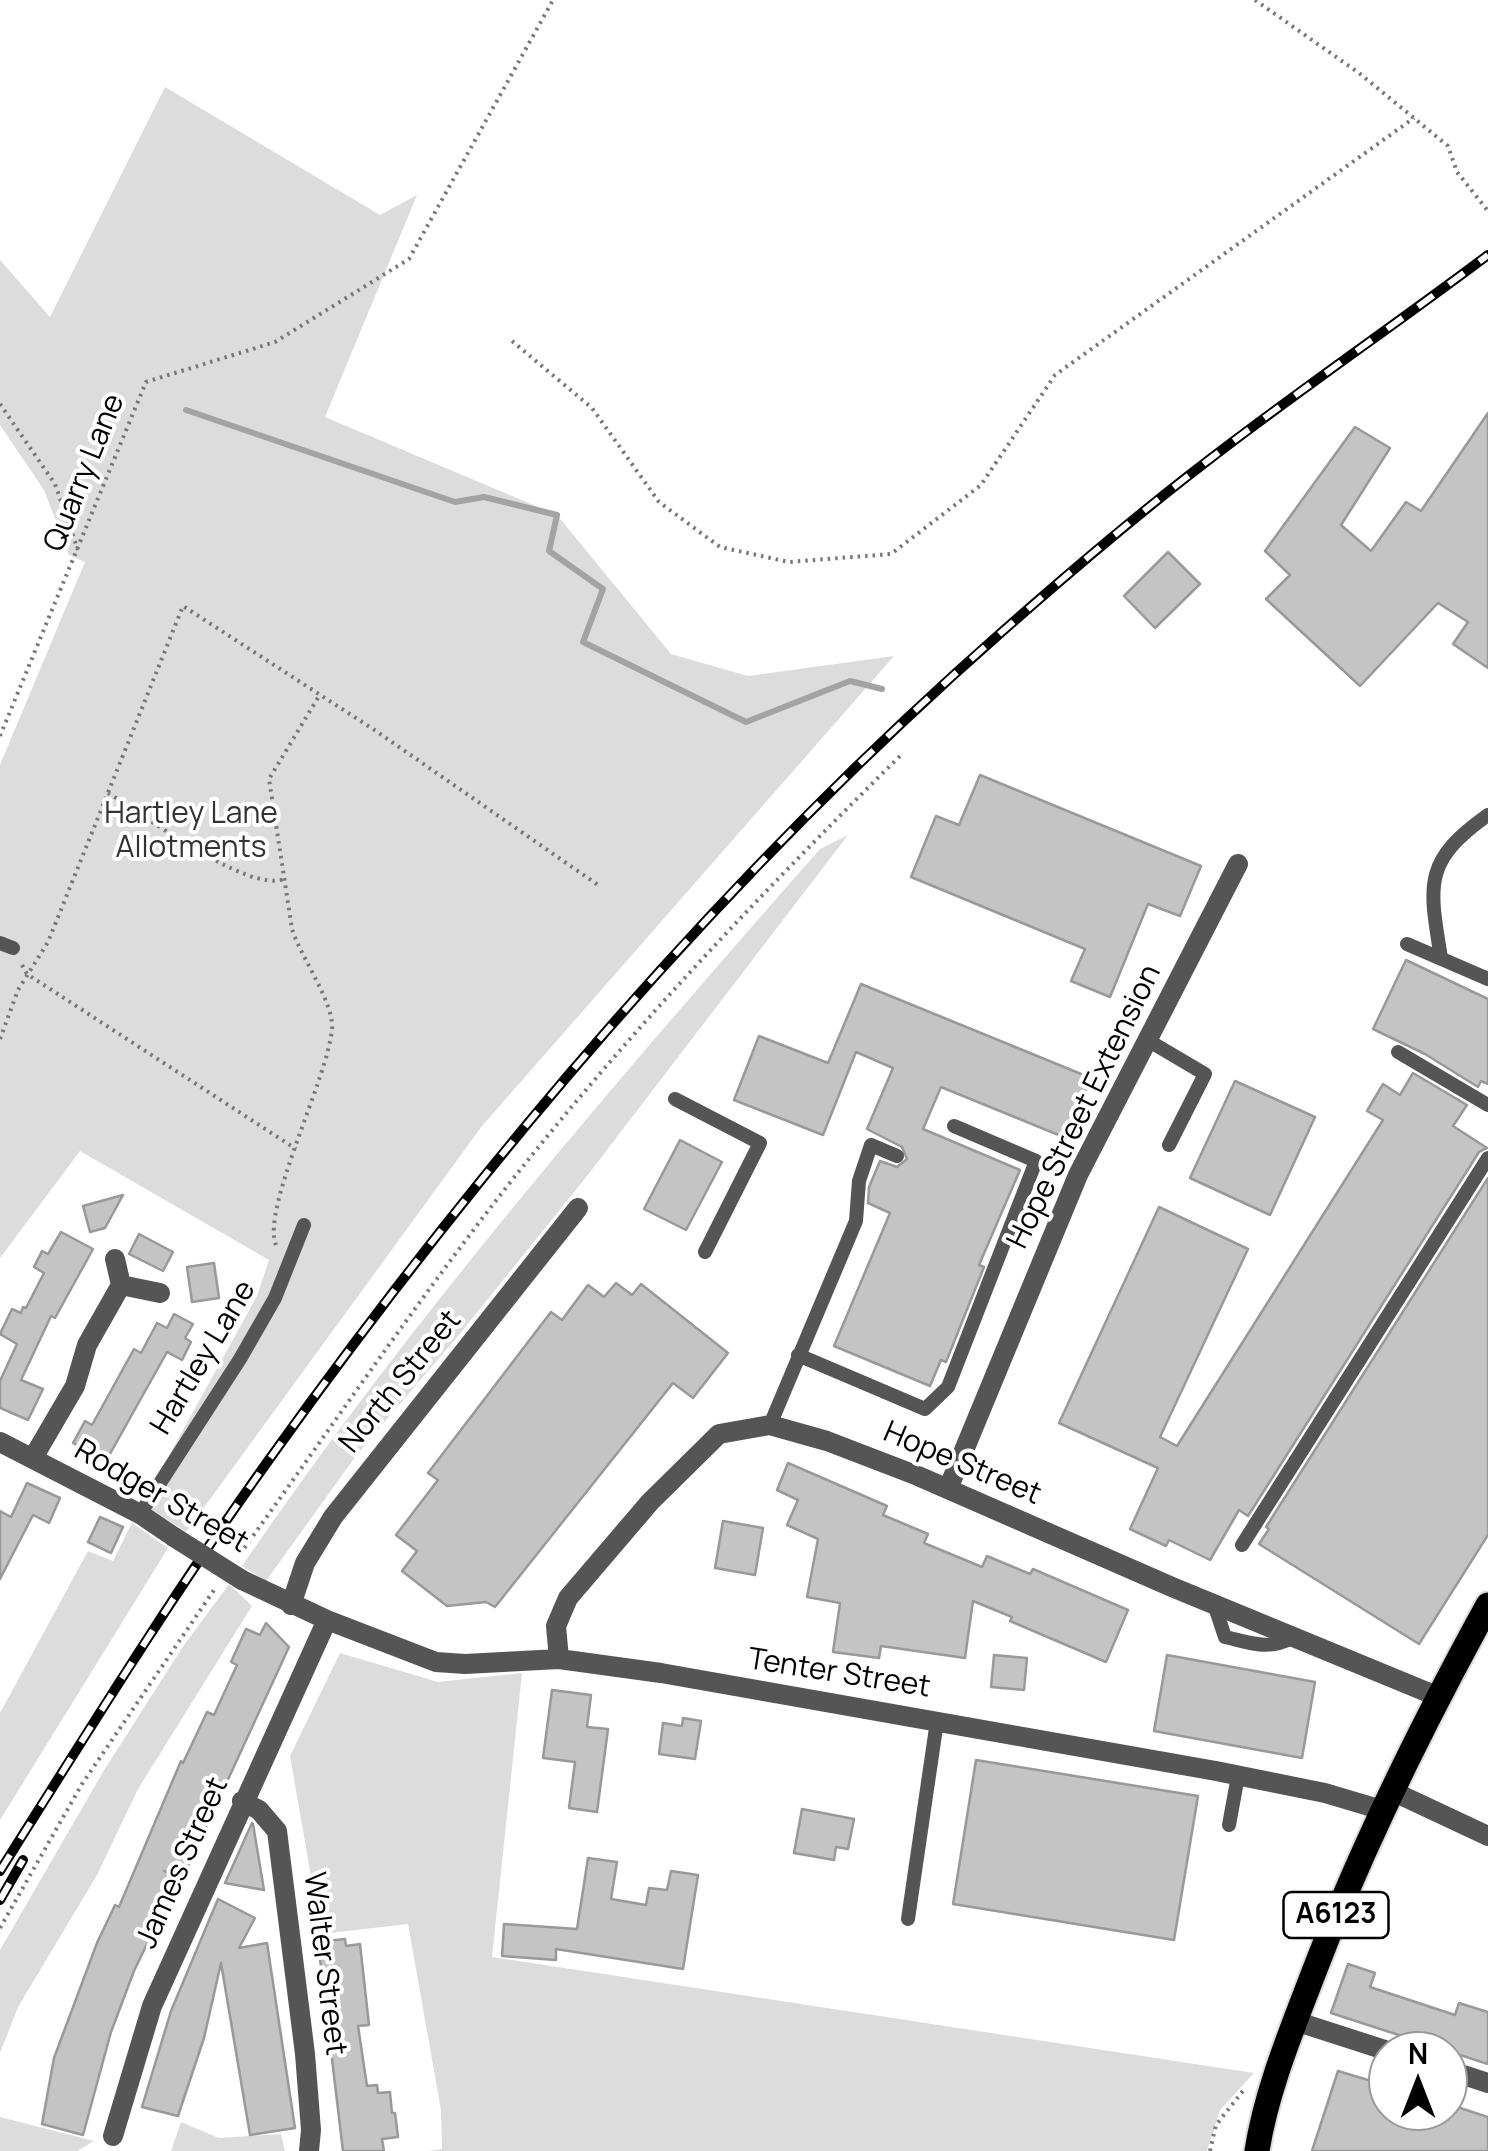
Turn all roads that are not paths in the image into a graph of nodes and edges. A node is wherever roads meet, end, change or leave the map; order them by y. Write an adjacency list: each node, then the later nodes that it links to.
1 (1488, 815): 4 (lane)
2 (1238, 864): 6 (street, Hope Street Extension)
3 (1408, 944): 4 (lane)
4 (1441, 958): 5 (lane)
5 (1488, 979)
6 (1149, 1041): 11 (lane); 24 (street, Hope Street Extension)
7 (1398, 1052): 9 (lane)
8 (675, 1099): 16 (lane)
9 (1488, 1105)
10 (954, 1126): 20 (lane)
11 (1169, 1145)
12 (897, 1156): 20 (lane)
13 (1488, 1158): 26 (lane)
14 (578, 1208): 28 (street, North Street)
15 (304, 1225): 25 (lane, Hartley Lane)
16 (705, 1252)
17 (115, 1259): 18 (street)
18 (122, 1285): 19 (street); 23 (street)
19 (160, 1292)
20 (798, 1355): 21 (lane)
21 (770, 1425): 24 (street, Hope Street); 30 (street, Hope Street)
22 (0, 1442): 23 (street, Rodger Street)
23 (33, 1458): 25 (street, Rodger Street)
24 (948, 1489): 31 (street, Hope Street)
25 (140, 1514): 28 (street, Rodger Street, bridge)
26 (1242, 1545)
27 (1488, 1604): 31 (main road, A6123)
28 (291, 1605): 29 (street, Tenter Street)
29 (326, 1620): 30 (street, Tenter Street); 34 (street, James Street)
30 (559, 1658): 32 (street, Tenter Street)
31 (1439, 1697): 35 (main road, A6123)
32 (937, 1721): 33 (street, Tenter Street); 38 (lane)
33 (1238, 1776): 35 (street, Tenter Street); 36 (lane)
34 (242, 1801): 41 (street, James Street); 42 (street, Walter Street)
35 (1387, 1801): 37 (street, Tenter Street); 39 (main road, A6123)
36 (1229, 1825)
37 (1488, 1836)
38 (908, 1919)
39 (1295, 2021): 40 (street); 43 (main road, A6123)
40 (1368, 2045)
41 (113, 2136)
42 (309, 2151)
43 (1257, 2151)

